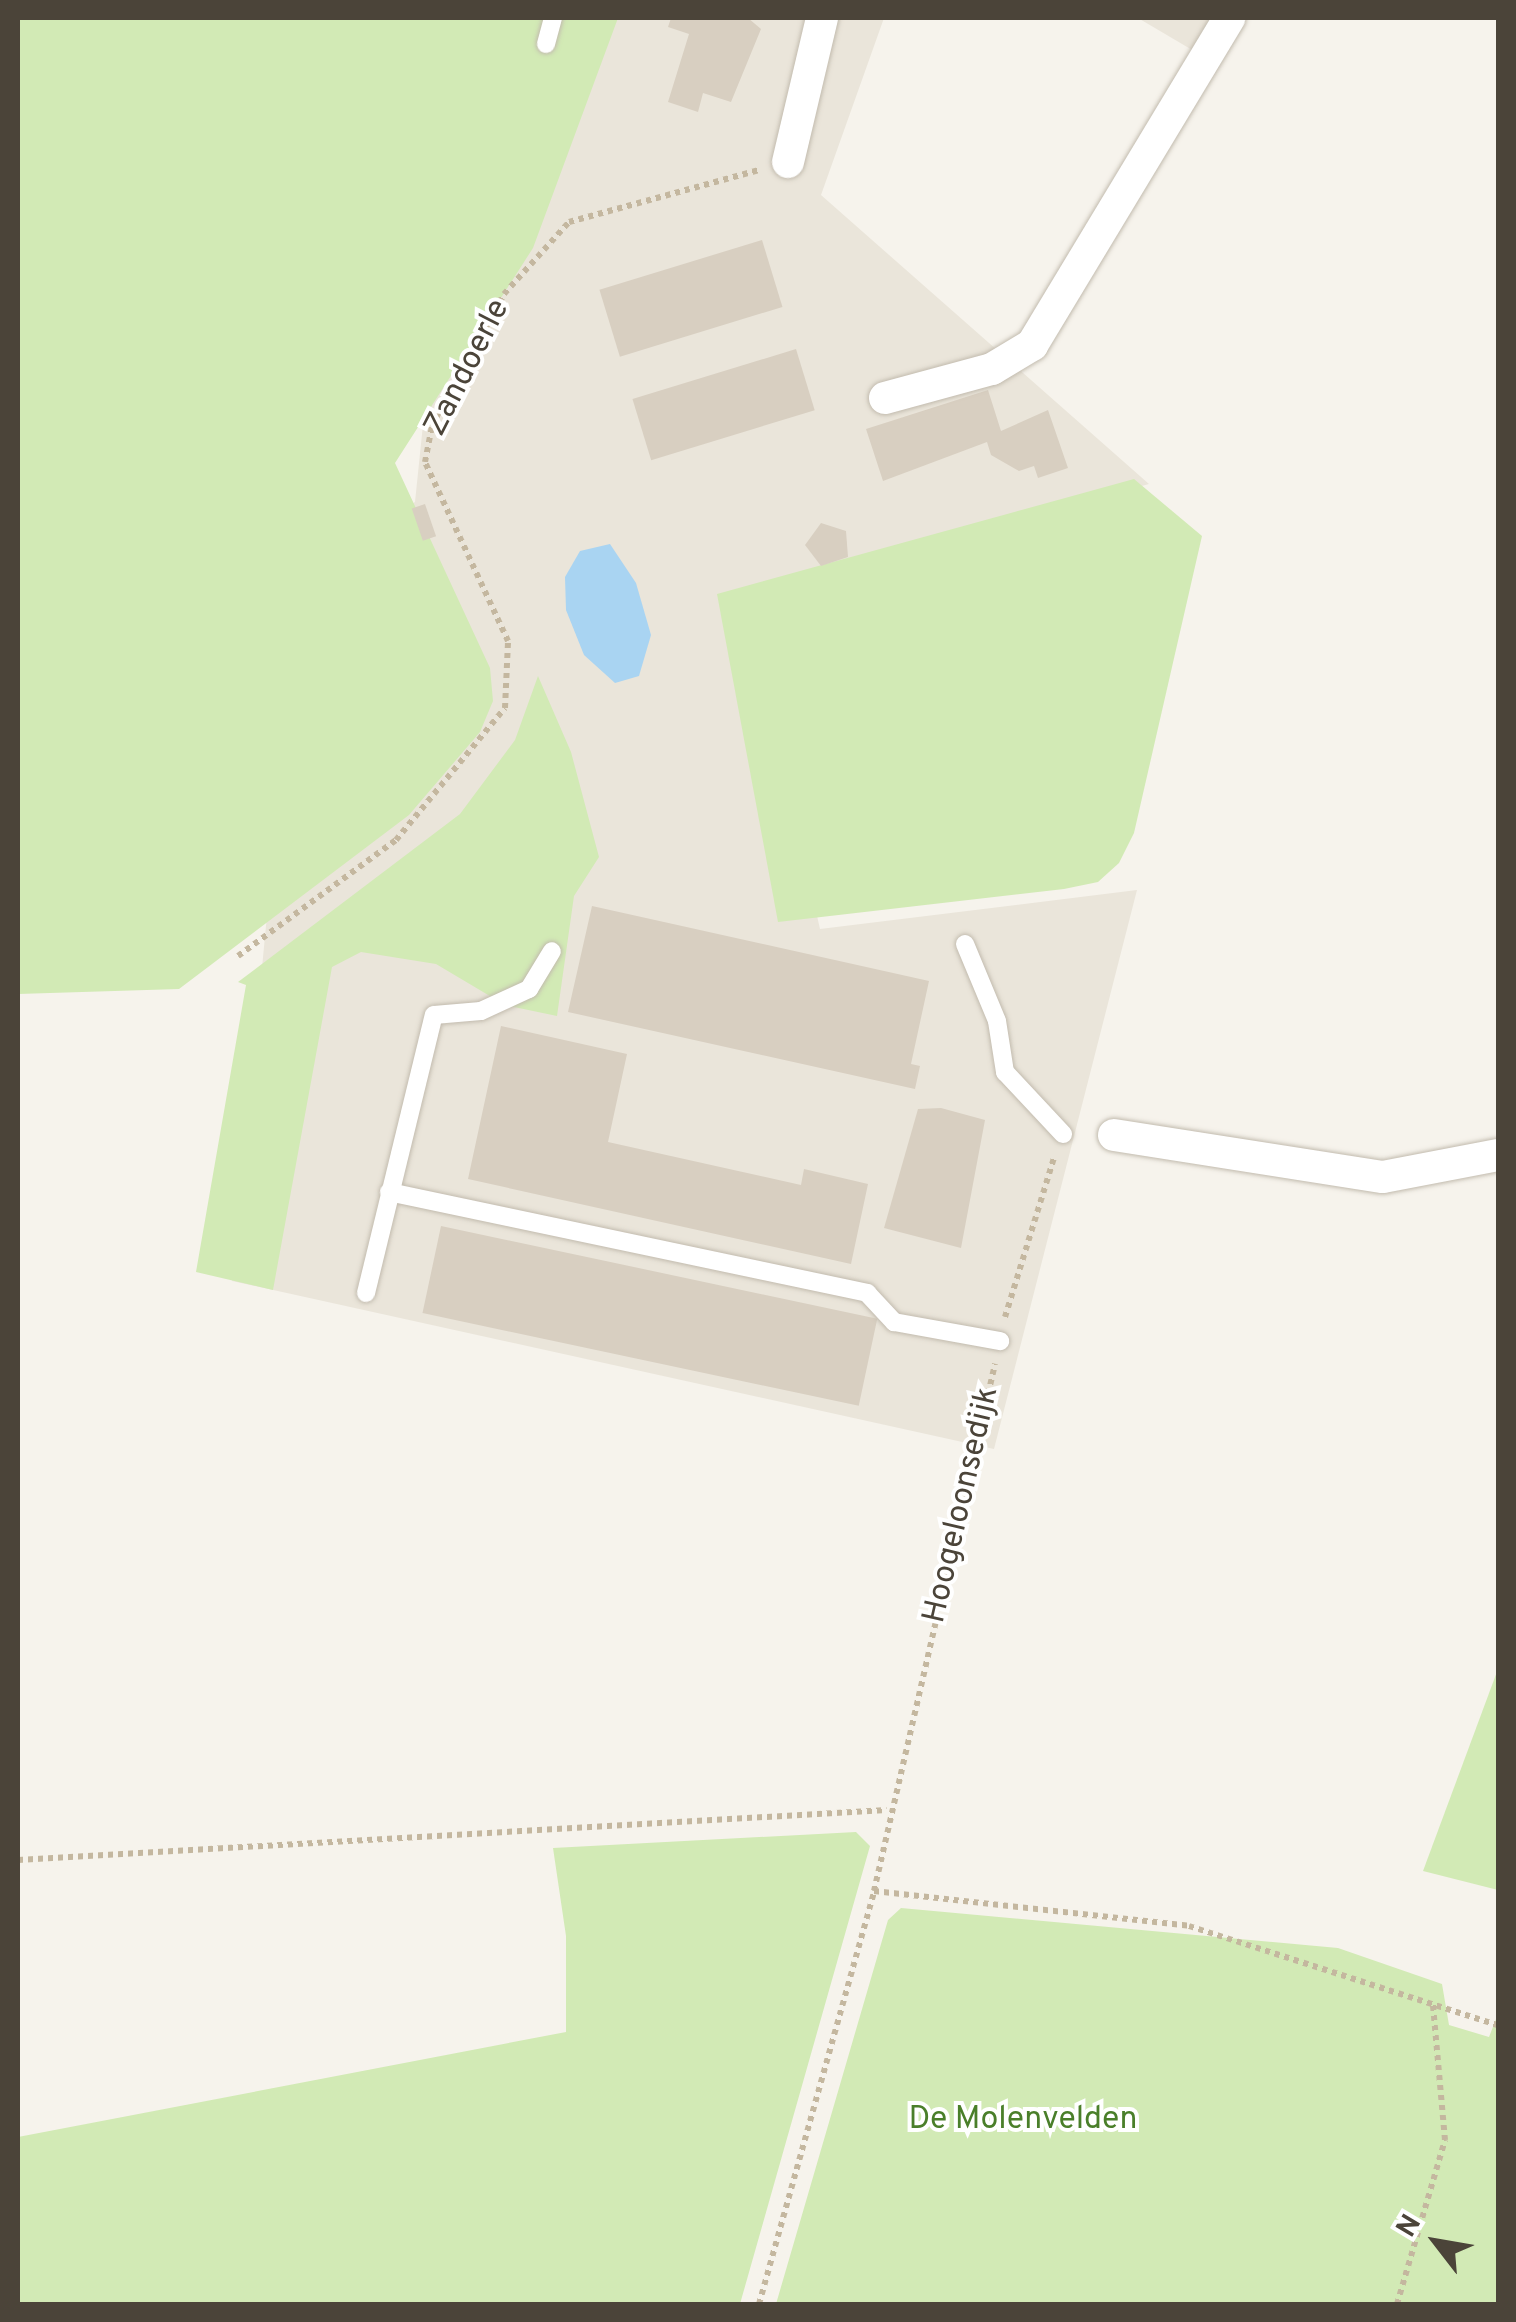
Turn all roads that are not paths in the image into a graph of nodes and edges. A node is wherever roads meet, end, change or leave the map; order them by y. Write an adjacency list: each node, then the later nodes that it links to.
1 (553, 18): 4 (lane)
2 (822, 18): 5 (street)
3 (1229, 18): 6 (street)
4 (546, 44)
5 (788, 162)
6 (885, 398)
7 (965, 944): 9 (lane)
8 (552, 951): 12 (lane)
9 (1063, 1134)
10 (1114, 1136): 11 (street)
11 (1498, 1155)
12 (389, 1192): 13 (lane); 14 (lane)
13 (366, 1293)
14 (1000, 1341)

